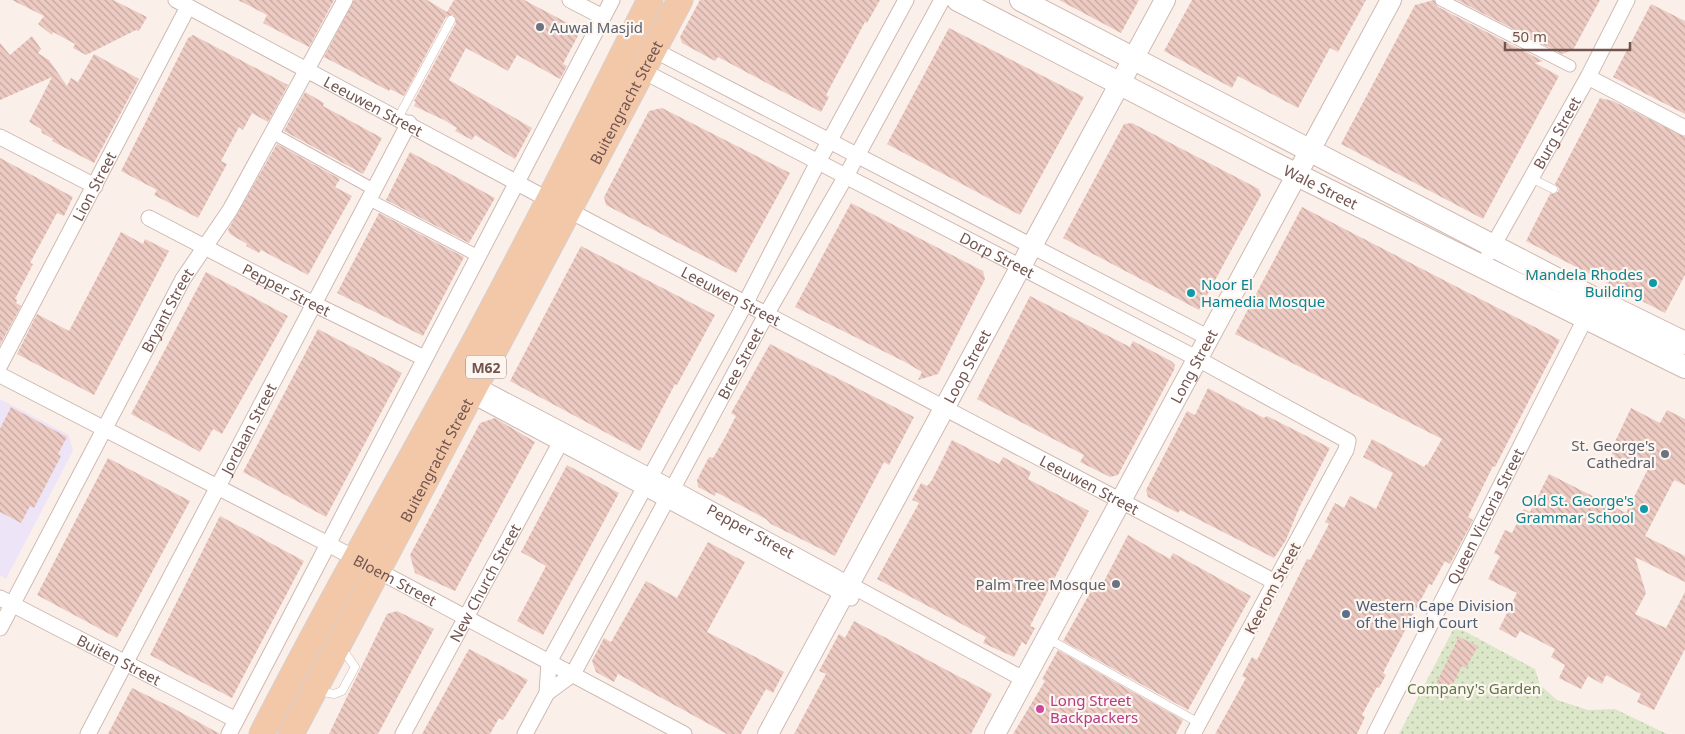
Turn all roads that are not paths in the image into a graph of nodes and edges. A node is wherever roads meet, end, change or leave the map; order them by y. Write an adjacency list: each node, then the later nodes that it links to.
1 (345, 0): 20 (street, Bryant Street)
2 (570, 0): 15 (street)
3 (612, 0): 15 (street)
4 (650, 0): 38 (main road, Buitengracht Street / M62)
5 (680, 0): 18 (main road, Buitengracht Street / M62)
6 (906, 0): 27 (street, Bree Street)
7 (942, 0): 29 (street, Bree Street)
8 (958, 0): 22 (main road, Wale Street)
9 (1021, 0): 17 (main road, Wale Street)
10 (1165, 0): 17 (street, Loop Street)
11 (1391, 0): 28 (street, Long Street)
12 (1441, 0): 19 (street)
13 (1627, 0): 21 (street, Burg Street)
14 (182, 3): 20 (street, Leeuwen Street); 35 (street, Lion Street)
15 (603, 17): 34 (street)
16 (451, 20): 23 (lane)
17 (1134, 58): 22 (street, Loop Street); 28 (main road, Wale Street)
18 (649, 60): 27 (street, Dorp Street); 30 (street, Dorp Street); 38 (main road, Buitengracht Street / M62)
19 (1570, 66)
20 (305, 70): 23 (street, Leeuwen Street); 25 (street, Bryant Street)
21 (1588, 77): 24 (street); 33 (street, Burg Street)
22 (1120, 85): 31 (main road, Wale Street); 40 (street, Loop Street)
23 (403, 120): 34 (street, Leeuwen Street); 37 (street, Jordaan Street)
24 (1685, 128)
25 (272, 133): 37 (street); 42 (street, Bryant Street)
26 (0, 137): 35 (street)
27 (829, 141): 29 (street, Dorp Street); 30 (street, Bree Street)
28 (1309, 150): 31 (street, Long Street); 41 (main road, Wale Street)
29 (857, 156): 32 (street, Bree Street); 40 (street, Dorp Street)
30 (818, 162): 32 (street, Dorp Street); 46 (street, Bree Street)
31 (1297, 175): 44 (main road, Wale Street); 50 (street, Long Street)
32 (846, 176): 45 (street, Dorp Street); 49 (street, Bree Street)
33 (1531, 178): 36 (lane); 41 (street, Burg Street)
34 (517, 182): 38 (street, Leeuwen Street); 52 (street)
35 (95, 186): 54 (street, Lion Street)
36 (1553, 189)
37 (371, 194): 43 (street); 47 (street, Jordaan Street)
38 (559, 205): 46 (street, Leeuwen Street); 57 (main road, Buitengracht Street / M62); 67 (main road, Buitengracht Street / M62)
39 (149, 218): 42 (street, Pepper Street)
40 (1032, 246): 45 (street, Loop Street); 50 (street, Dorp Street)
41 (1494, 246): 44 (street, Burg Street); 48 (main road, Wale Street)
42 (205, 248): 47 (street, Pepper Street); 59 (street, Bryant Street)
43 (474, 254)
44 (1483, 266): 48 (main road, Wale Street)
45 (1021, 267): 53 (street, Dorp Street); 58 (street, Loop Street)
46 (746, 302): 49 (street, Leeuwen Street); 62 (street, Bree Street)
47 (314, 304): 52 (street, Pepper Street); 63 (street, Jordaan Street)
48 (1590, 308): 51 (main road, Wale Street); 55 (main road, Wale Street); 91 (street, Queen Victoria Street)
49 (767, 314): 58 (street, Leeuwen Street); 64 (street, Bree Street)
50 (1209, 338): 53 (street, Long Street)
51 (1685, 343)
52 (424, 358): 66 (street)
53 (1198, 359): 61 (street, Dorp Street); 65 (street, Long Street)
54 (0, 365)
55 (1685, 367)
56 (0, 375): 59 (street, Bloem Street)
57 (473, 390): 60 (street, Pepper Street); 68 (main road, Buitengracht Street / M62)
58 (944, 409): 65 (street, Leeuwen Street); 70 (street, Loop Street)
59 (104, 429): 63 (street, Bloem Street); 71 (street, Bryant Street)
60 (563, 436): 62 (street, Pepper Street); 72 (street, New Church Street)
61 (1348, 442): 69 (street, Keerom Street)
62 (647, 482): 64 (street, Pepper Street); 76 (street, Bree Street)
63 (217, 487): 66 (street, Bloem Street); 75 (street, Jordaan Street)
64 (670, 494): 70 (street, Pepper Street); 77 (street, Bree Street)
65 (1121, 500): 69 (street, Leeuwen Street); 74 (street, Long Street)
66 (328, 544): 67 (street, Bloem Street); 80 (street)
67 (354, 558): 68 (street, Bloem Street); 84 (main road, Buitengracht Street / M62)
68 (376, 570): 72 (street, Bloem Street); 85 (main road, Buitengracht Street / M62)
69 (1275, 582): 81 (street, Keerom Street)
70 (847, 589): 78 (street, Pepper Street); 89 (street, Loop Street)
71 (6, 601): 73 (street, Bryant Street); 75 (street, Buiten Street)
72 (466, 618): 76 (street, Bloem Street); 86 (street, New Church Street)
73 (0, 628)
74 (1047, 638): 78 (street, Long Street); 81 (lane)
75 (125, 662): 80 (street, Buiten Street); 82 (street, Jordaan Street)
76 (549, 662): 77 (street, Bloem Street); 79 (street, Bree Street)
77 (573, 674): 79 (street, Bree Street); 88 (street, Bloem Street)
78 (1022, 684): 90 (street, Long Street)
79 (547, 693): 87 (street, Bree Street)
80 (236, 720): 83 (street)
81 (1196, 729)
82 (88, 734)
83 (229, 734)
84 (262, 734)
85 (291, 734)
86 (403, 734)
87 (525, 734)
88 (684, 734)
89 (768, 734)
90 (995, 734)
91 (1375, 734)

